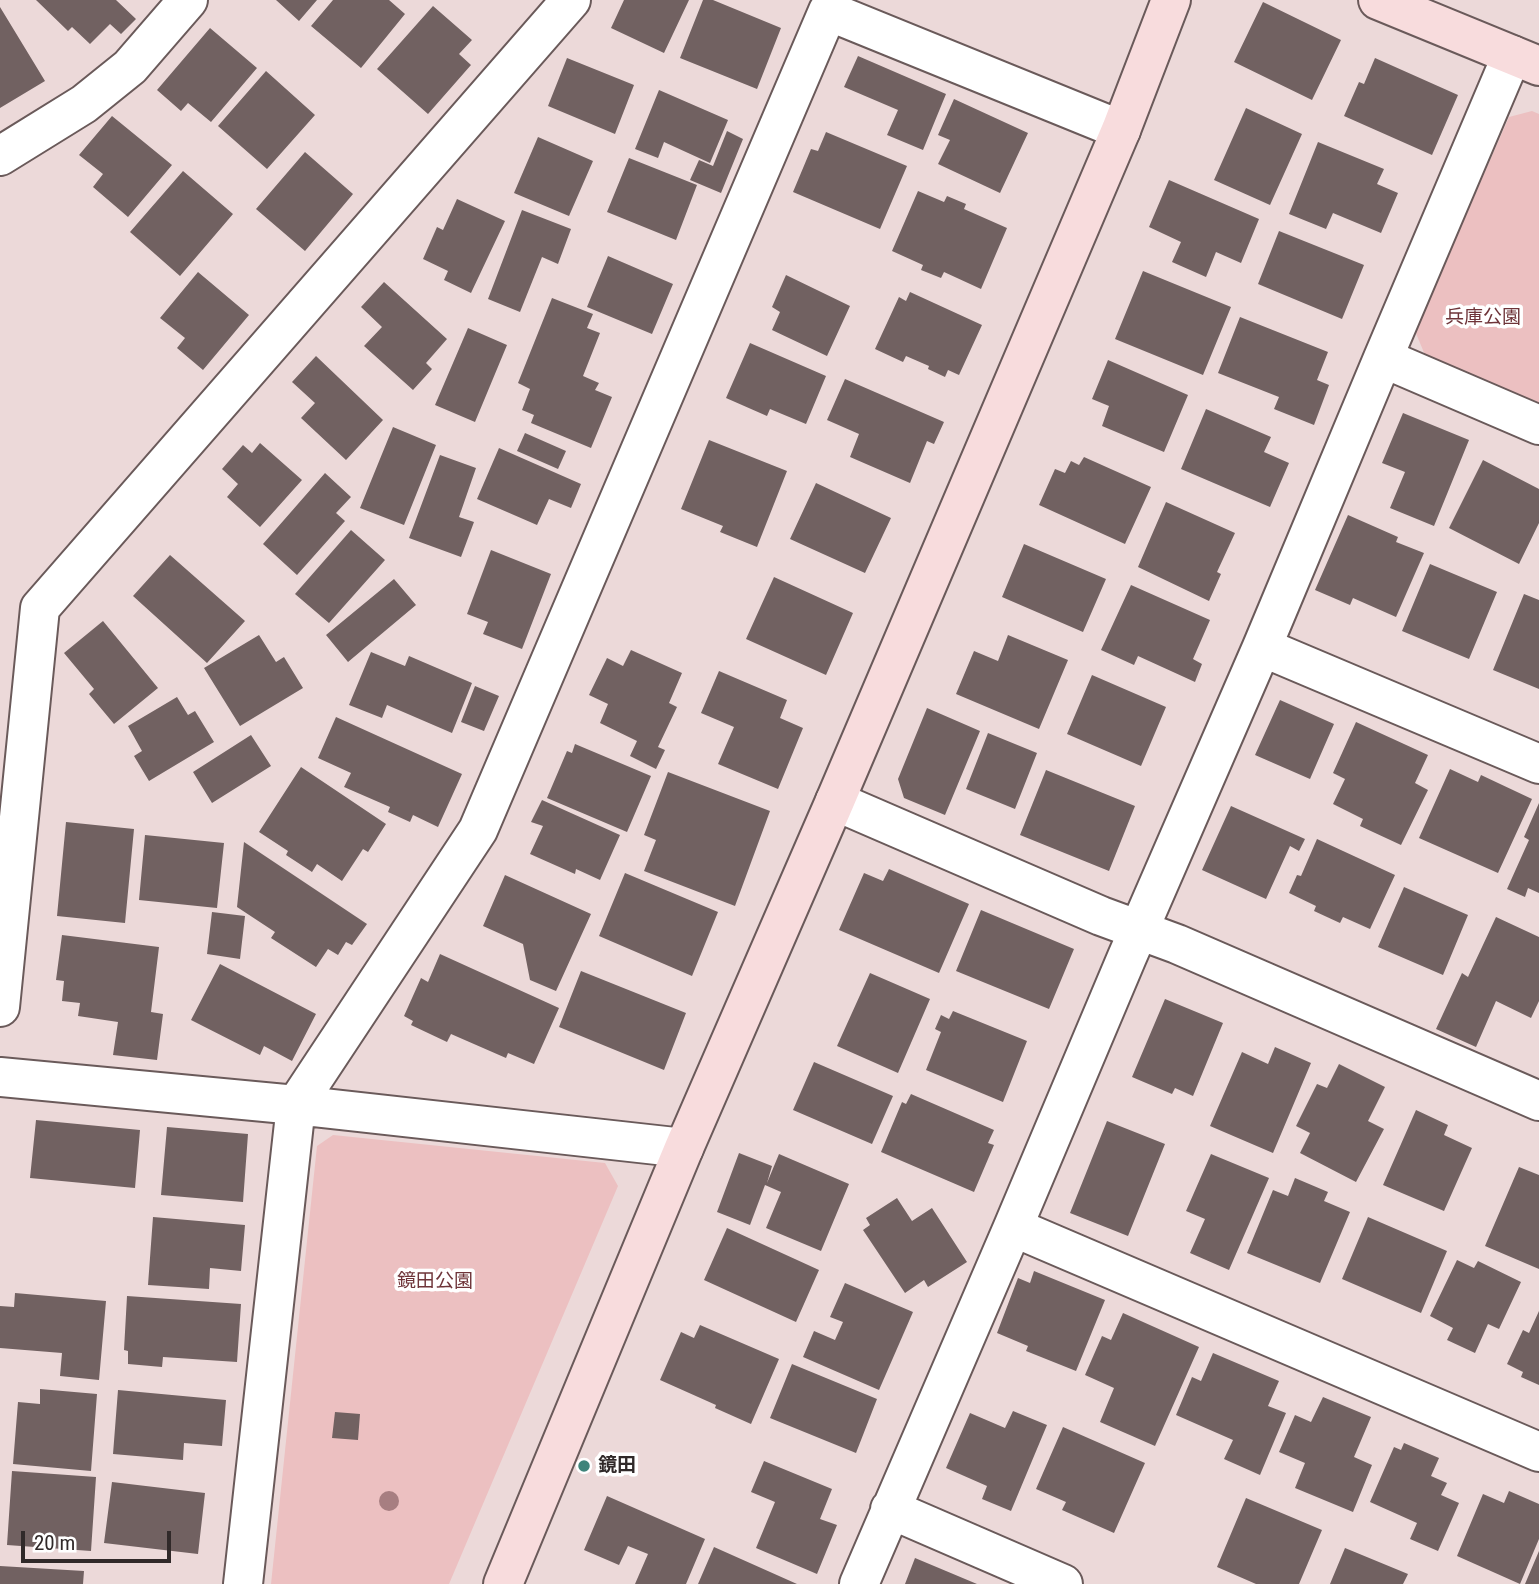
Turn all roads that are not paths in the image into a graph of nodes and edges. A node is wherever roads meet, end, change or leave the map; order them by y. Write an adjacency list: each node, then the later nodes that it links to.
1 (188, 0): 8 (street)
2 (571, 0): 15 (street)
3 (1171, 0): 7 (street)
4 (1378, 0): 6 (street)
5 (818, 5): 7 (street); 18 (street)
6 (1526, 61): 9 (street)
7 (1121, 130): 13 (street)
8 (0, 156)
9 (1383, 358): 10 (street); 11 (street)
10 (1539, 425)
11 (1262, 647): 12 (street); 14 (street)
12 (1539, 764)
13 (835, 802): 14 (street); 19 (street)
14 (1139, 929): 17 (street); 20 (street)
15 (0, 1007)
16 (0, 1076): 18 (street)
17 (1539, 1101)
18 (296, 1105): 19 (street); 23 (street)
19 (684, 1148): 24 (street)
20 (1013, 1227): 21 (street); 22 (street)
21 (1539, 1452)
22 (890, 1509): 25 (street); 26 (street)
23 (243, 1584)
24 (503, 1584)
25 (859, 1584)
26 (1063, 1584)

